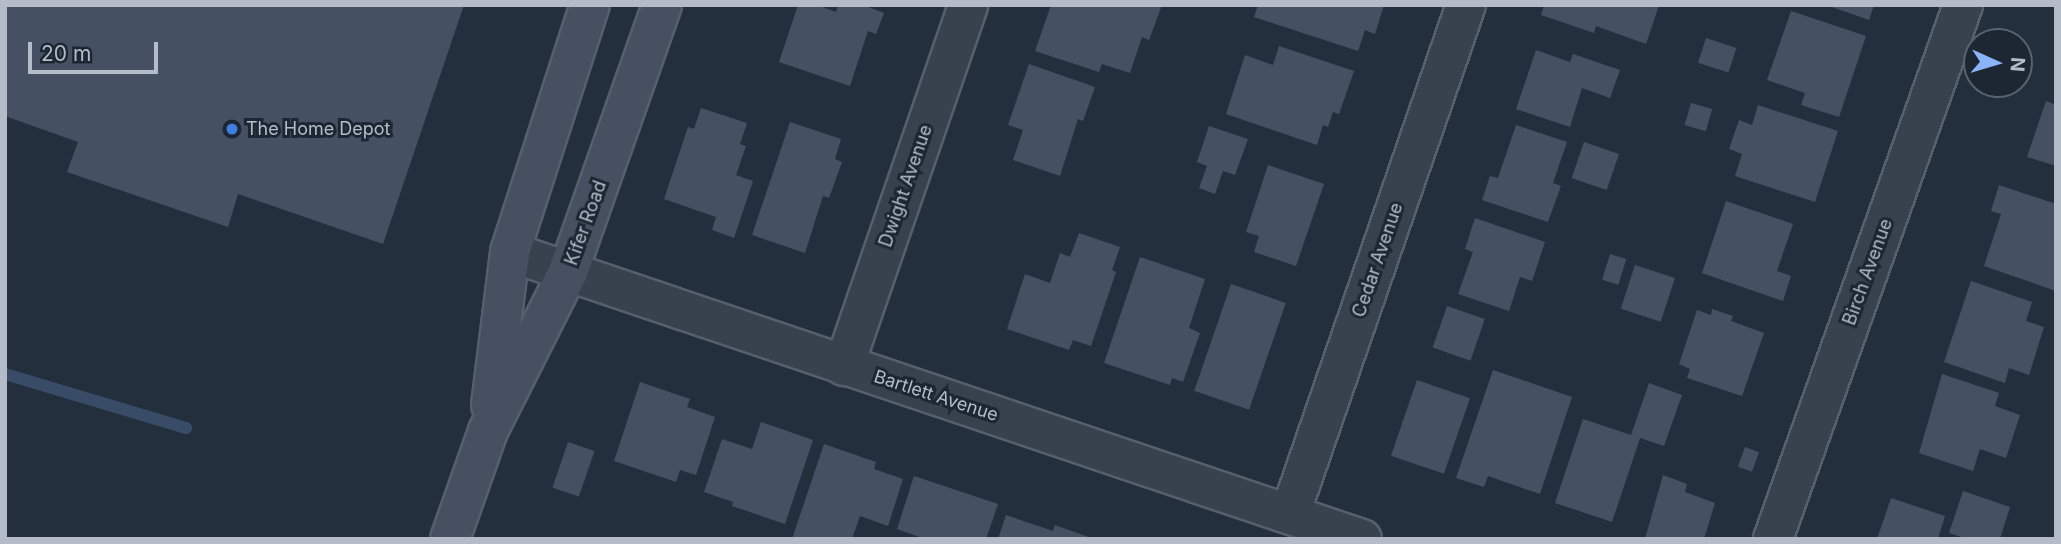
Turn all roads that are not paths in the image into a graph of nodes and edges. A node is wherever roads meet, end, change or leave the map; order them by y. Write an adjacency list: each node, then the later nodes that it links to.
1 (590, 5): 6 (main road, Kifer Road)
2 (662, 5): 7 (main road, Kifer Road)
3 (968, 5): 8 (street, Dwight Avenue)
4 (1466, 5): 10 (street, Cedar Avenue)
5 (1963, 5): 13 (street, Birch Avenue)
6 (510, 252): 7 (street, Bartlett Avenue); 9 (main road, Kifer Road)
7 (568, 272): 8 (street, Bartlett Avenue); 9 (main road, Kifer Road)
8 (844, 366): 10 (street, Bartlett Avenue)
9 (488, 431): 11 (main road, Kifer Road)
10 (1290, 514): 12 (street, Bartlett Avenue)
11 (450, 539)
12 (1362, 539)
13 (1773, 539)

